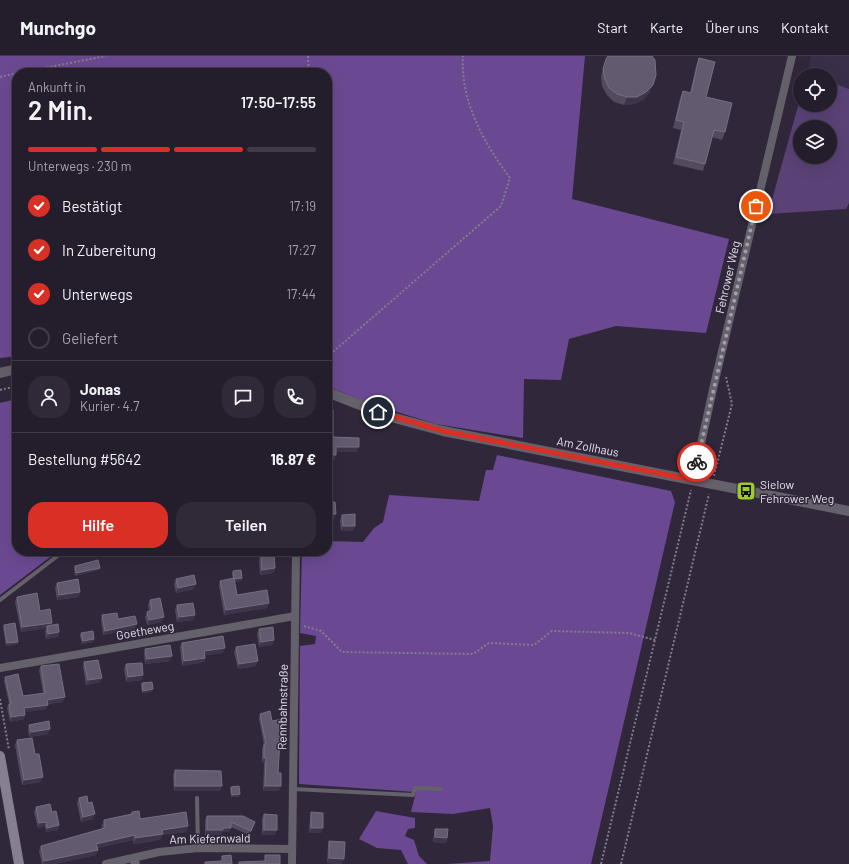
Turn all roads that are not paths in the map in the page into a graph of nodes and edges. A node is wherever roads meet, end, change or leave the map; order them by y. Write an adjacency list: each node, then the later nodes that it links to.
1 (792, 56): 5 (street, Fehrower Weg)
2 (12, 370): 3 (street)
3 (0, 372)
4 (332, 394): 5 (street, Am Zollhaus)
5 (693, 480): 6 (street, Am Zollhaus)
6 (849, 511)
7 (57, 556): 9 (lane)
8 (296, 556): 10 (street, Rennbahnstraße)
9 (0, 600)
10 (295, 620): 11 (street, Goetheweg); 13 (street, Rennbahnstraße)
11 (0, 668)
12 (0, 759): 18 (main road)
13 (293, 789): 14 (lane); 17 (street, Rennbahnstraße)
14 (441, 789)
15 (197, 798): 16 (lane)
16 (198, 848): 17 (street, Am Kiefernwald); 19 (street, Am Kiefernwald)
17 (292, 849): 20 (street, Rennbahnstraße)
18 (19, 864)
19 (106, 864)
20 (292, 864)

